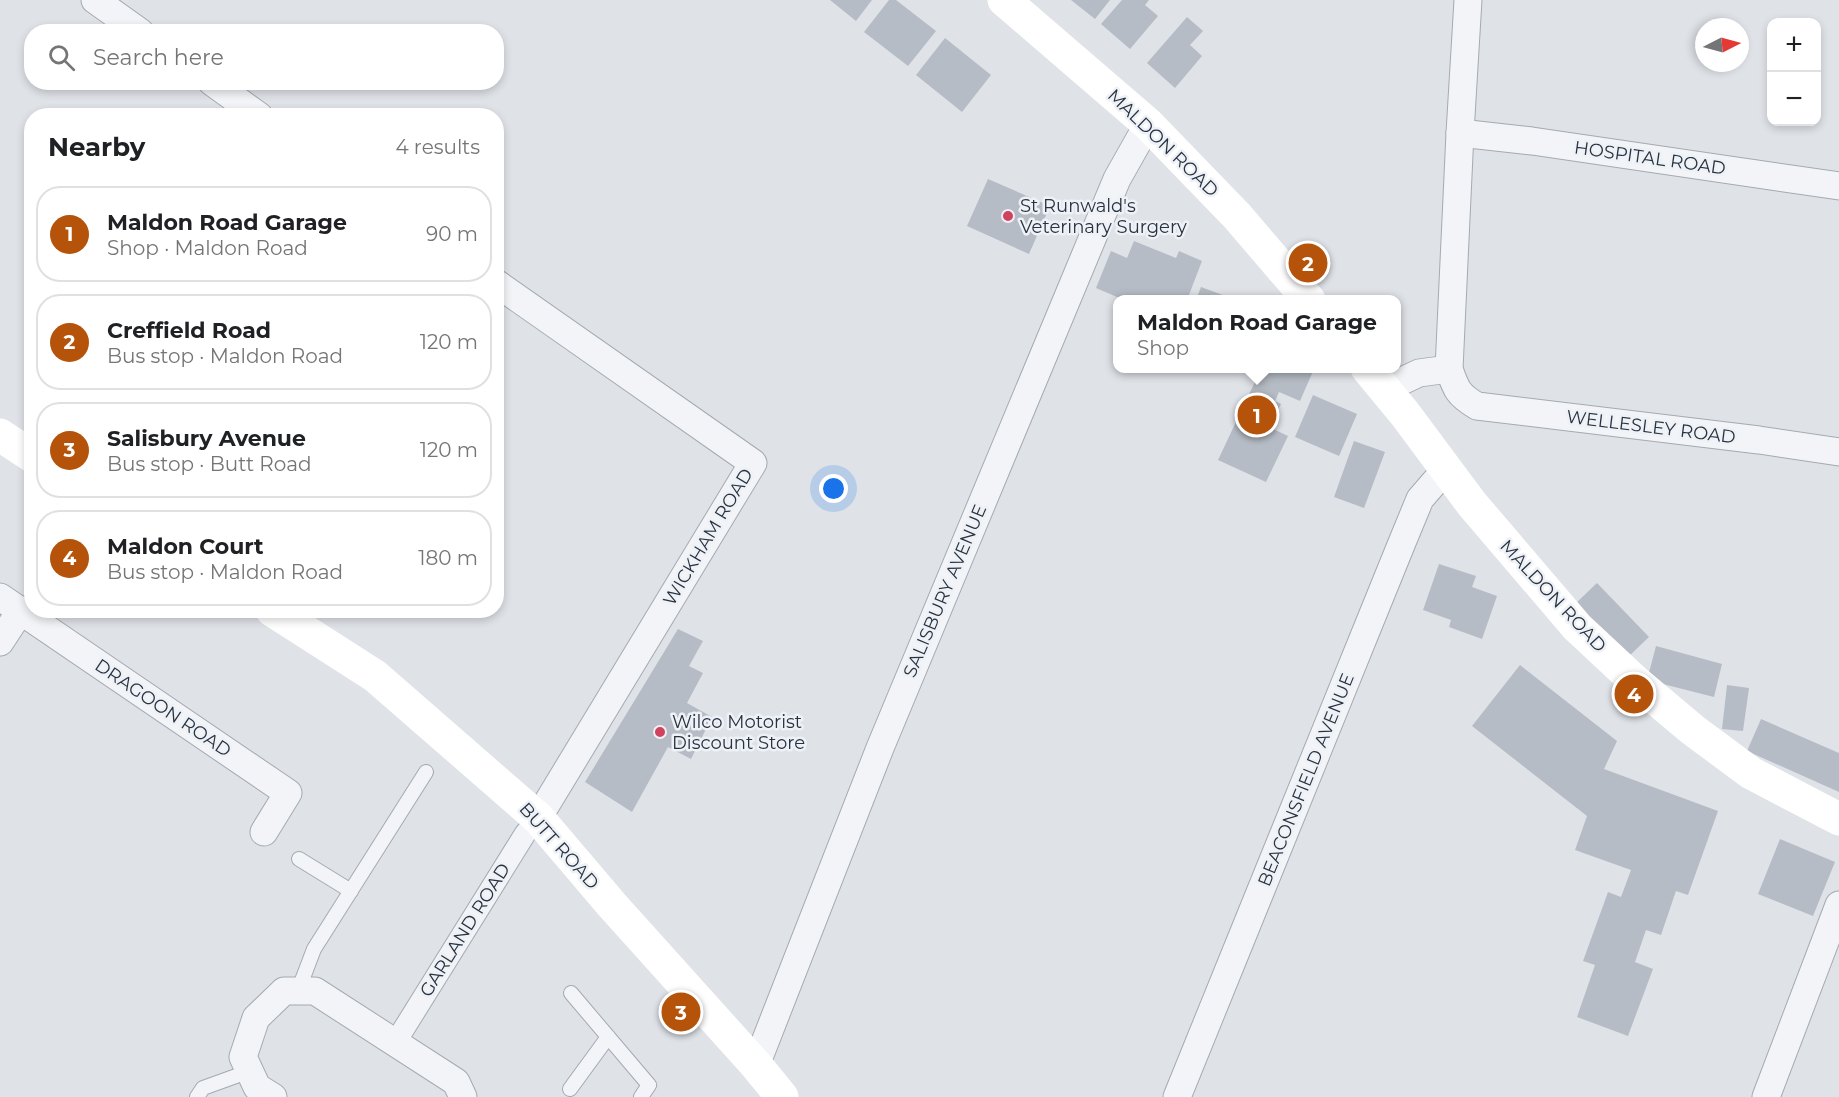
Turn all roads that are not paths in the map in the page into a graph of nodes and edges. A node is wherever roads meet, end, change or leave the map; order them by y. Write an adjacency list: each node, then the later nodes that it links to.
1 (95, 0): 4 (street)
2 (1004, 0): 7 (main road, MALDON ROAD)
3 (1468, 0): 8 (street)
4 (129, 24)
5 (223, 90): 6 (street)
6 (248, 108)
7 (1148, 124): 11 (main road, MALDON ROAD); 34 (street, SALISBURY AVENUE)
8 (1460, 133): 9 (street, HOSPITAL ROAD); 12 (street)
9 (1839, 186)
10 (504, 289): 24 (street, WICKHAM ROAD)
11 (1305, 295)
12 (1449, 369): 13 (street); 16 (street, WELLESLEY ROAD)
13 (1376, 379): 17 (main road, MALDON ROAD)
14 (0, 435): 15 (main road)
15 (24, 451)
16 (1839, 452)
17 (1446, 469): 25 (main road, MALDON ROAD); 42 (street, BEACONSFIELD AVENUE)
18 (10, 603): 19 (street, DRAGOON ROAD); 22 (street)
19 (24, 613)
20 (32, 618): 26 (street, DRAGOON ROAD)
21 (284, 618): 24 (main road, BUTT ROAD)
22 (0, 642)
23 (426, 772): 28 (lane)
24 (538, 818): 33 (street, GARLAND ROAD); 34 (main road, BUTT ROAD)
25 (1839, 819)
26 (264, 832)
27 (299, 860): 28 (lane)
28 (351, 891): 30 (lane)
29 (1839, 905): 43 (street)
30 (298, 991): 33 (street); 35 (street)
31 (571, 993): 32 (lane)
32 (608, 1037): 36 (lane); 40 (lane)
33 (395, 1043): 39 (street)
34 (756, 1065): 41 (main road, BUTT ROAD)
35 (250, 1071): 37 (lane); 38 (street)
36 (570, 1089)
37 (197, 1097)
38 (273, 1097)
39 (463, 1097)
40 (641, 1097)
41 (782, 1097)
42 (1177, 1097)
43 (1766, 1097)

